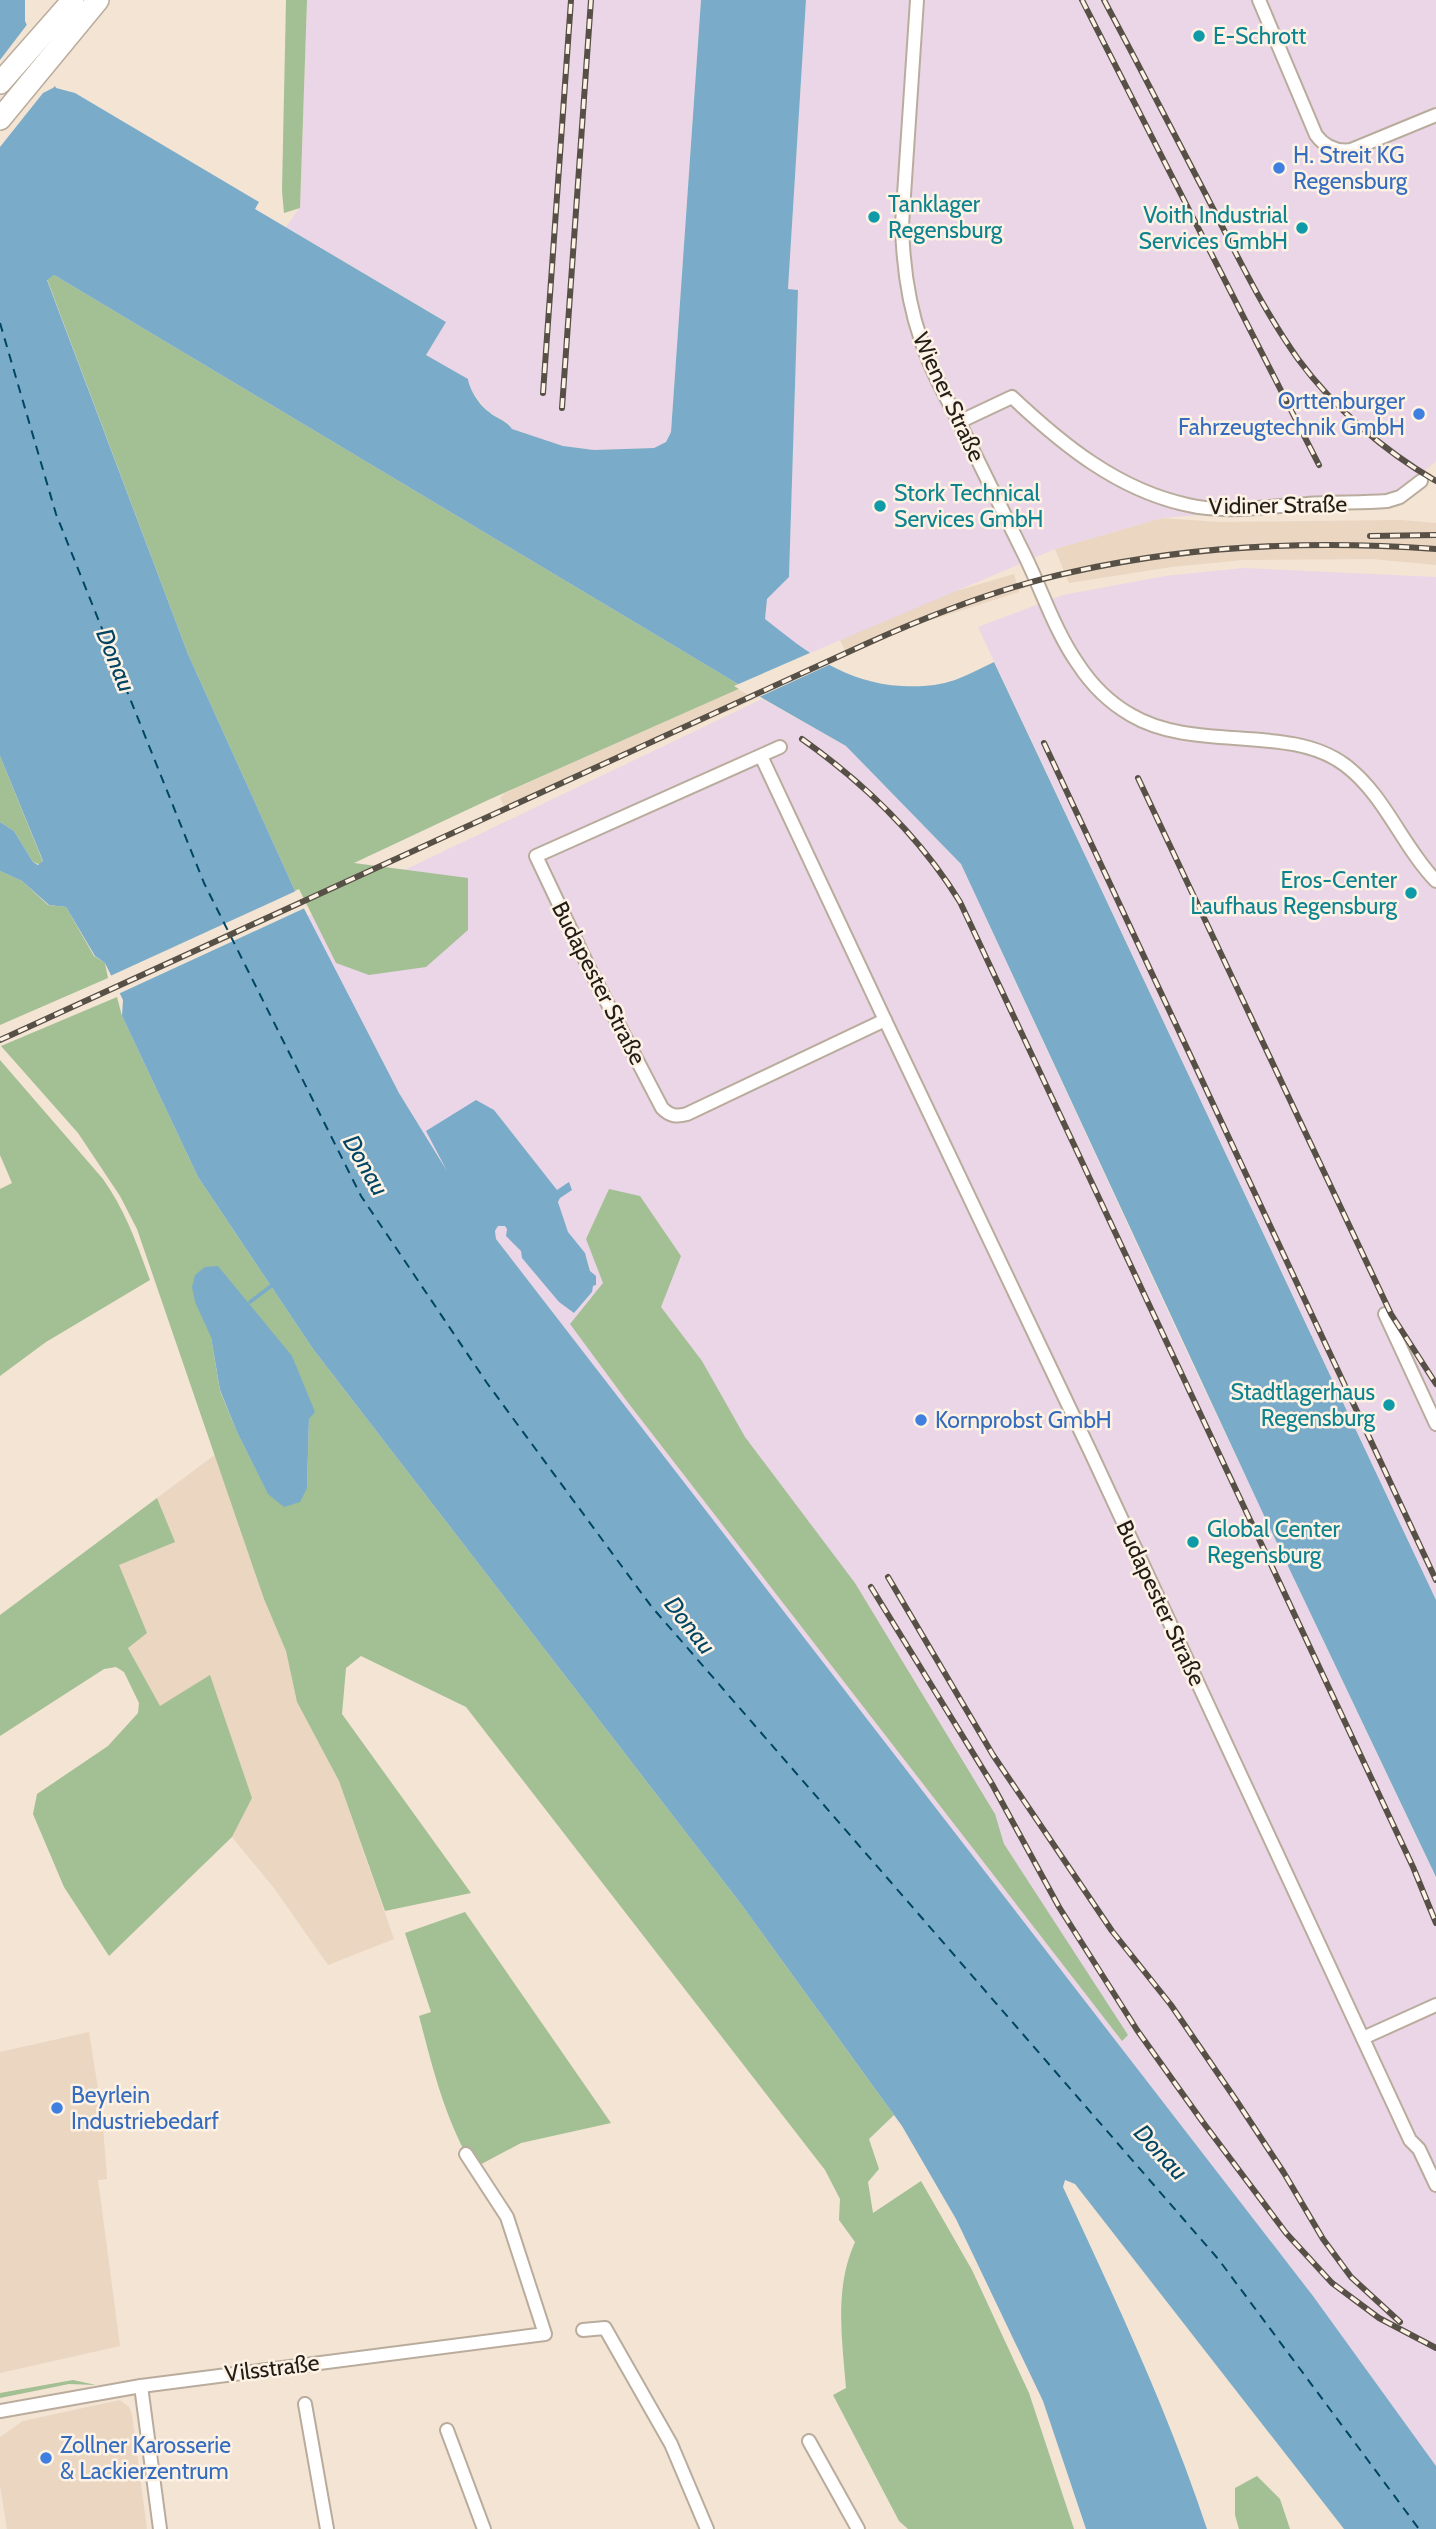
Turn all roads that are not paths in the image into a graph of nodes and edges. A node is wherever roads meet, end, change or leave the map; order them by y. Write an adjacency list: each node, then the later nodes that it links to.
1 (73, 0): 5 (highway)
2 (98, 0): 7 (highway)
3 (918, 0): 8 (street, Wiener Straße)
4 (1259, 0): 6 (street)
5 (0, 83)
6 (1436, 115)
7 (0, 119)
8 (959, 422): 9 (street, Vidiner Straße); 12 (street, Wiener Straße)
9 (1421, 481)
10 (780, 747): 11 (street, Budapester Straße)
11 (761, 756): 13 (street, Budapester Straße); 13 (street, Budapester Straße)
12 (1436, 881)
13 (885, 1020): 17 (street, Budapester Straße)
14 (1385, 1314): 15 (street)
15 (1436, 1424)
16 (1436, 2005): 17 (street)
17 (1363, 2038): 19 (street, Budapester Straße)
18 (466, 2154): 21 (street, Vilsstraße)
19 (1436, 2185)
20 (583, 2330): 29 (street)
21 (141, 2386): 23 (street, Vilsstraße); 26 (street)
22 (305, 2404): 27 (street)
23 (0, 2411)
24 (447, 2430): 28 (street)
25 (809, 2441): 30 (street)
26 (160, 2529)
27 (327, 2529)
28 (484, 2529)
29 (707, 2529)
30 (858, 2529)

